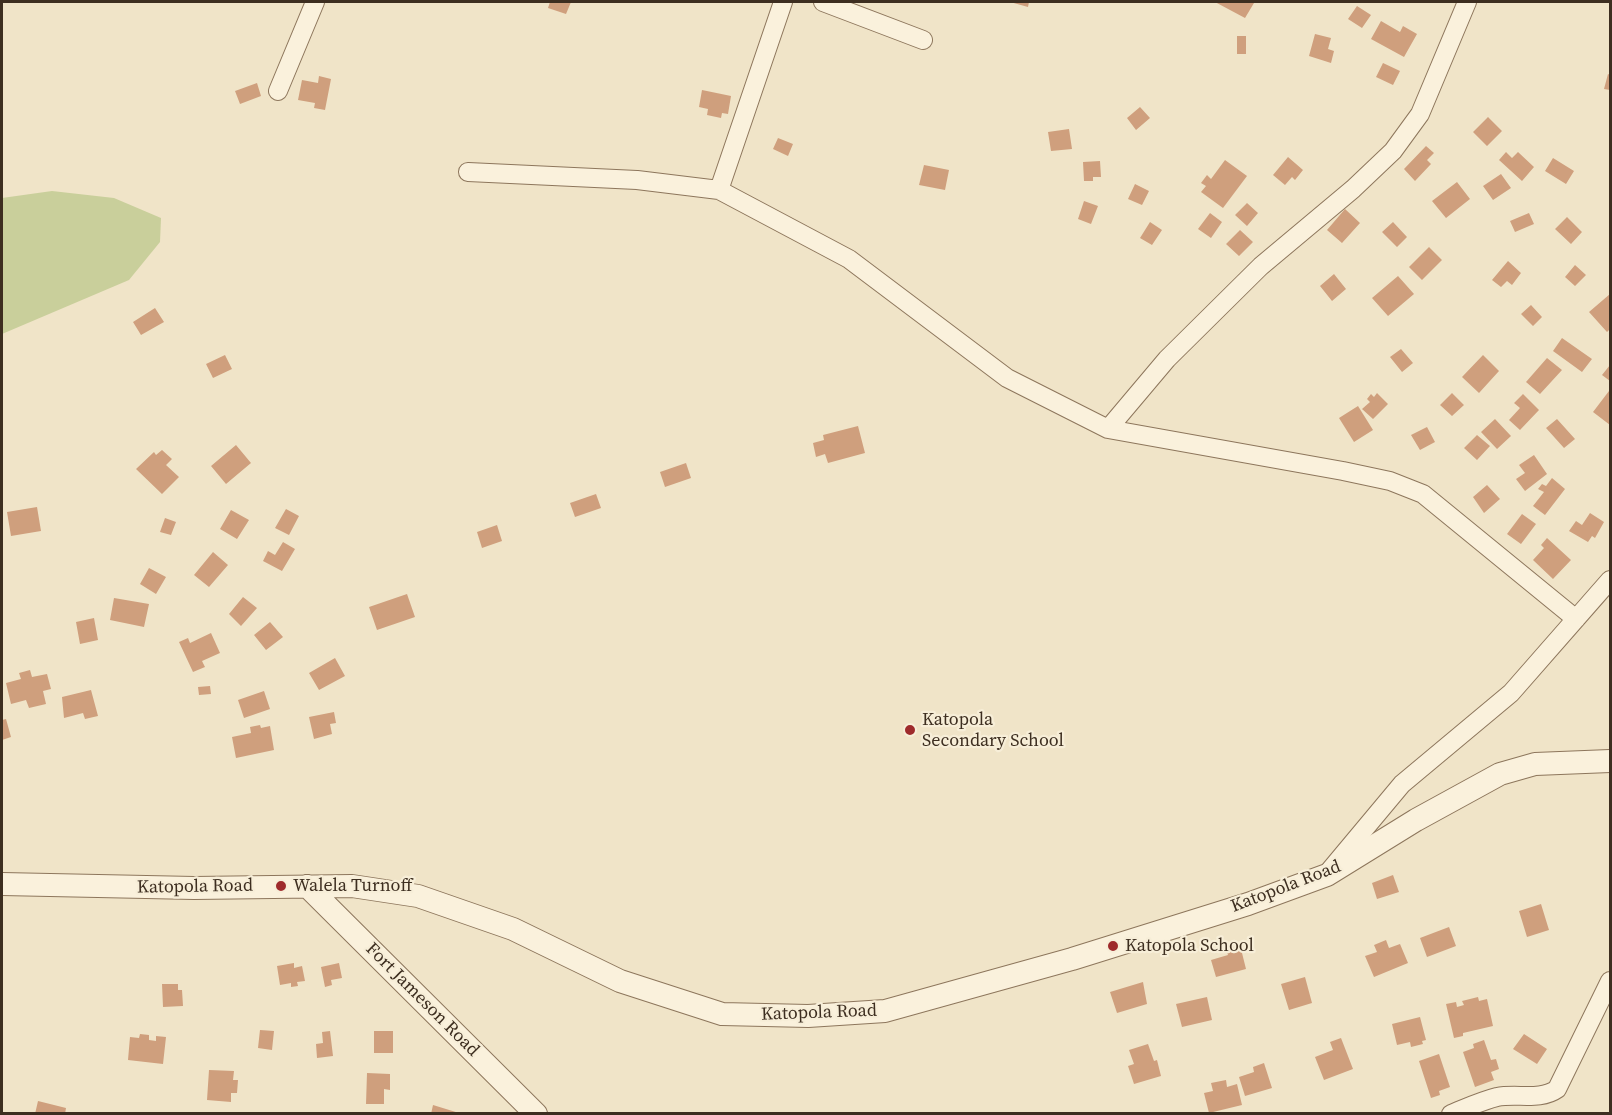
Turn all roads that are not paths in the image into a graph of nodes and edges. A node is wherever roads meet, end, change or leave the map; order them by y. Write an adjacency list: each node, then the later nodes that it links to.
1 (315, 2): 6 (street)
2 (783, 2): 8 (street)
3 (823, 2): 5 (street)
4 (1467, 2): 9 (street)
5 (923, 40)
6 (279, 91)
7 (468, 172): 8 (street)
8 (718, 190): 9 (street)
9 (1108, 429): 11 (street)
10 (1611, 580): 11 (street)
11 (1576, 619): 13 (street)
12 (1611, 761): 13 (street, Katopola Road)
13 (1326, 875): 15 (street, Katopola Road)
14 (2, 884): 15 (street, Katopola Road)
15 (307, 886): 17 (street, Fort Jameson Road)
16 (1611, 981): 18 (street)
17 (536, 1113)
18 (1451, 1113)

